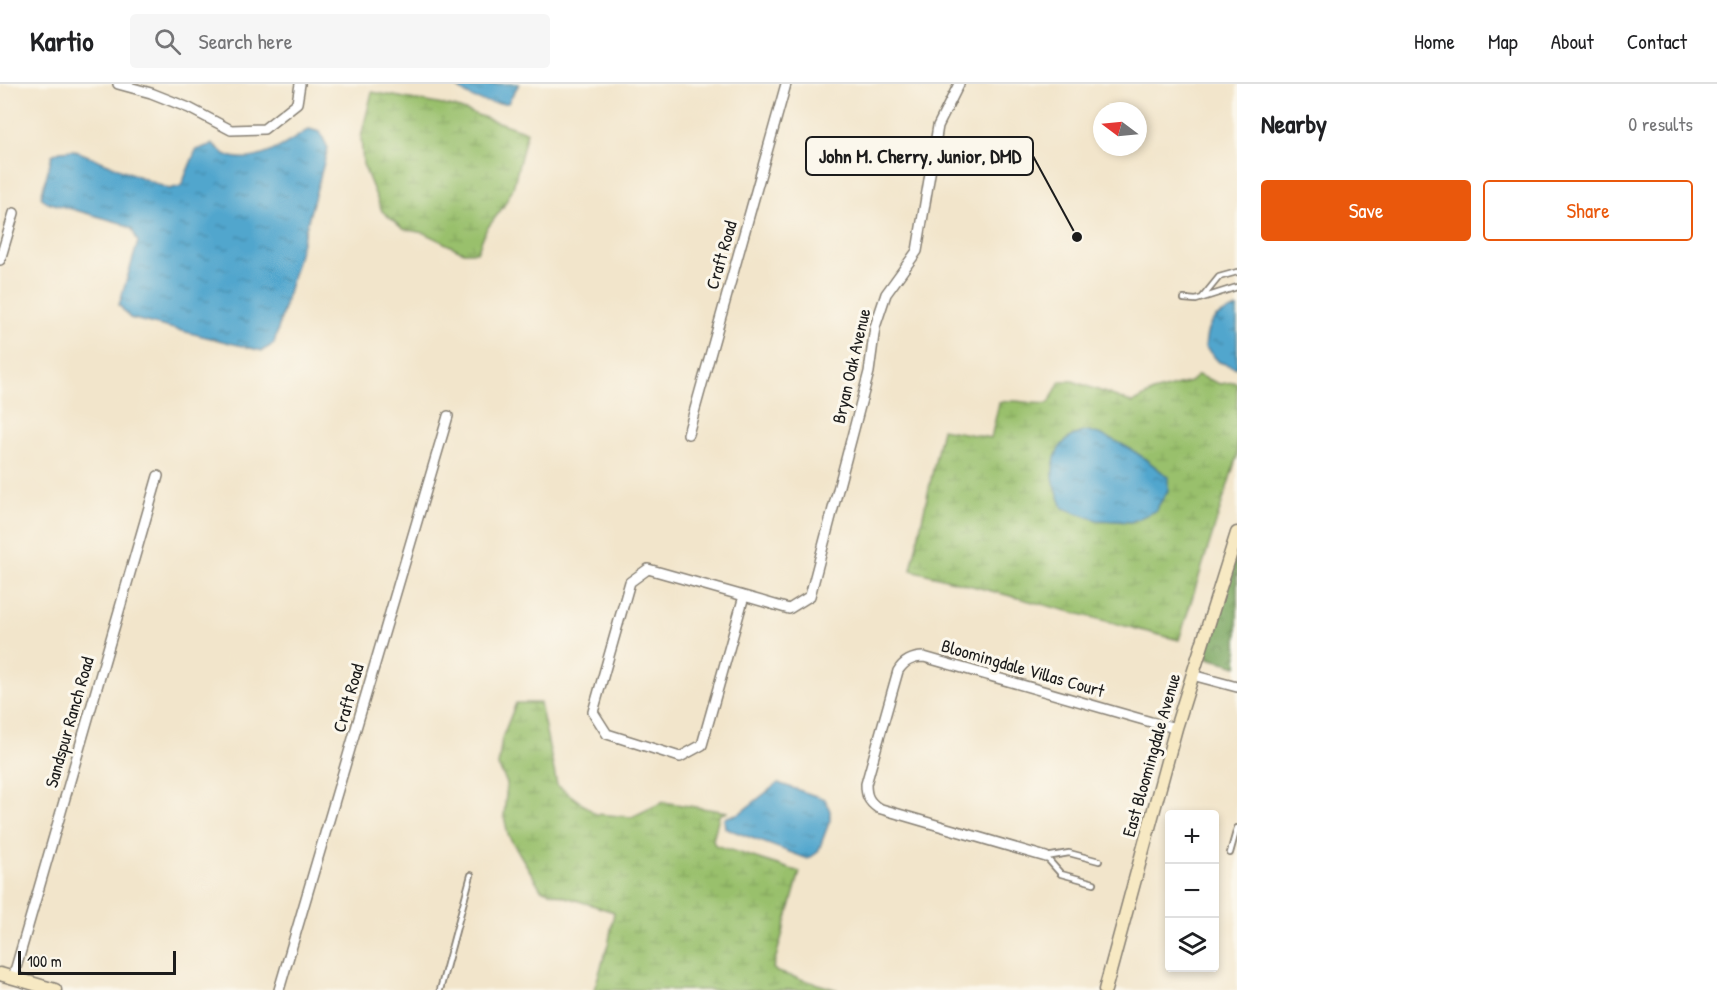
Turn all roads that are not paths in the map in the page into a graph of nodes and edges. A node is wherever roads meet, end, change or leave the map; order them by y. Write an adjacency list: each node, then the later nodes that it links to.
1 (118, 84): 2 (street)
2 (300, 84)
3 (786, 84): 12 (street, Craft Road)
4 (959, 84): 15 (street, Bryan Oak Avenue)
5 (14, 213): 6 (street)
6 (0, 260)
7 (1237, 272): 9 (lane)
8 (1237, 287): 9 (lane)
9 (1202, 298): 10 (lane)
10 (1184, 299)
11 (448, 416): 28 (street, Craft Road)
12 (688, 434)
13 (158, 476): 26 (street, Sandspur Ranch Road)
14 (1237, 533): 16 (main road, East Bloomingdale Avenue)
15 (744, 596): 15 (street, Bryan Oak Avenue)
16 (1192, 675): 17 (street); 18 (main road, East Bloomingdale Avenue)
17 (1237, 687)
18 (1176, 728): 21 (street, Bloomingdale Villas Court); 30 (main road, East Bloomingdale Avenue)
19 (1237, 828): 20 (lane)
20 (1230, 853)
21 (1046, 857): 22 (lane); 24 (lane)
22 (1098, 861)
23 (471, 875): 29 (lane)
24 (1094, 883)
25 (0, 974): 26 (main road)
26 (13, 978): 27 (main road)
27 (55, 990)
28 (279, 990)
29 (440, 990)
30 (1105, 990)

